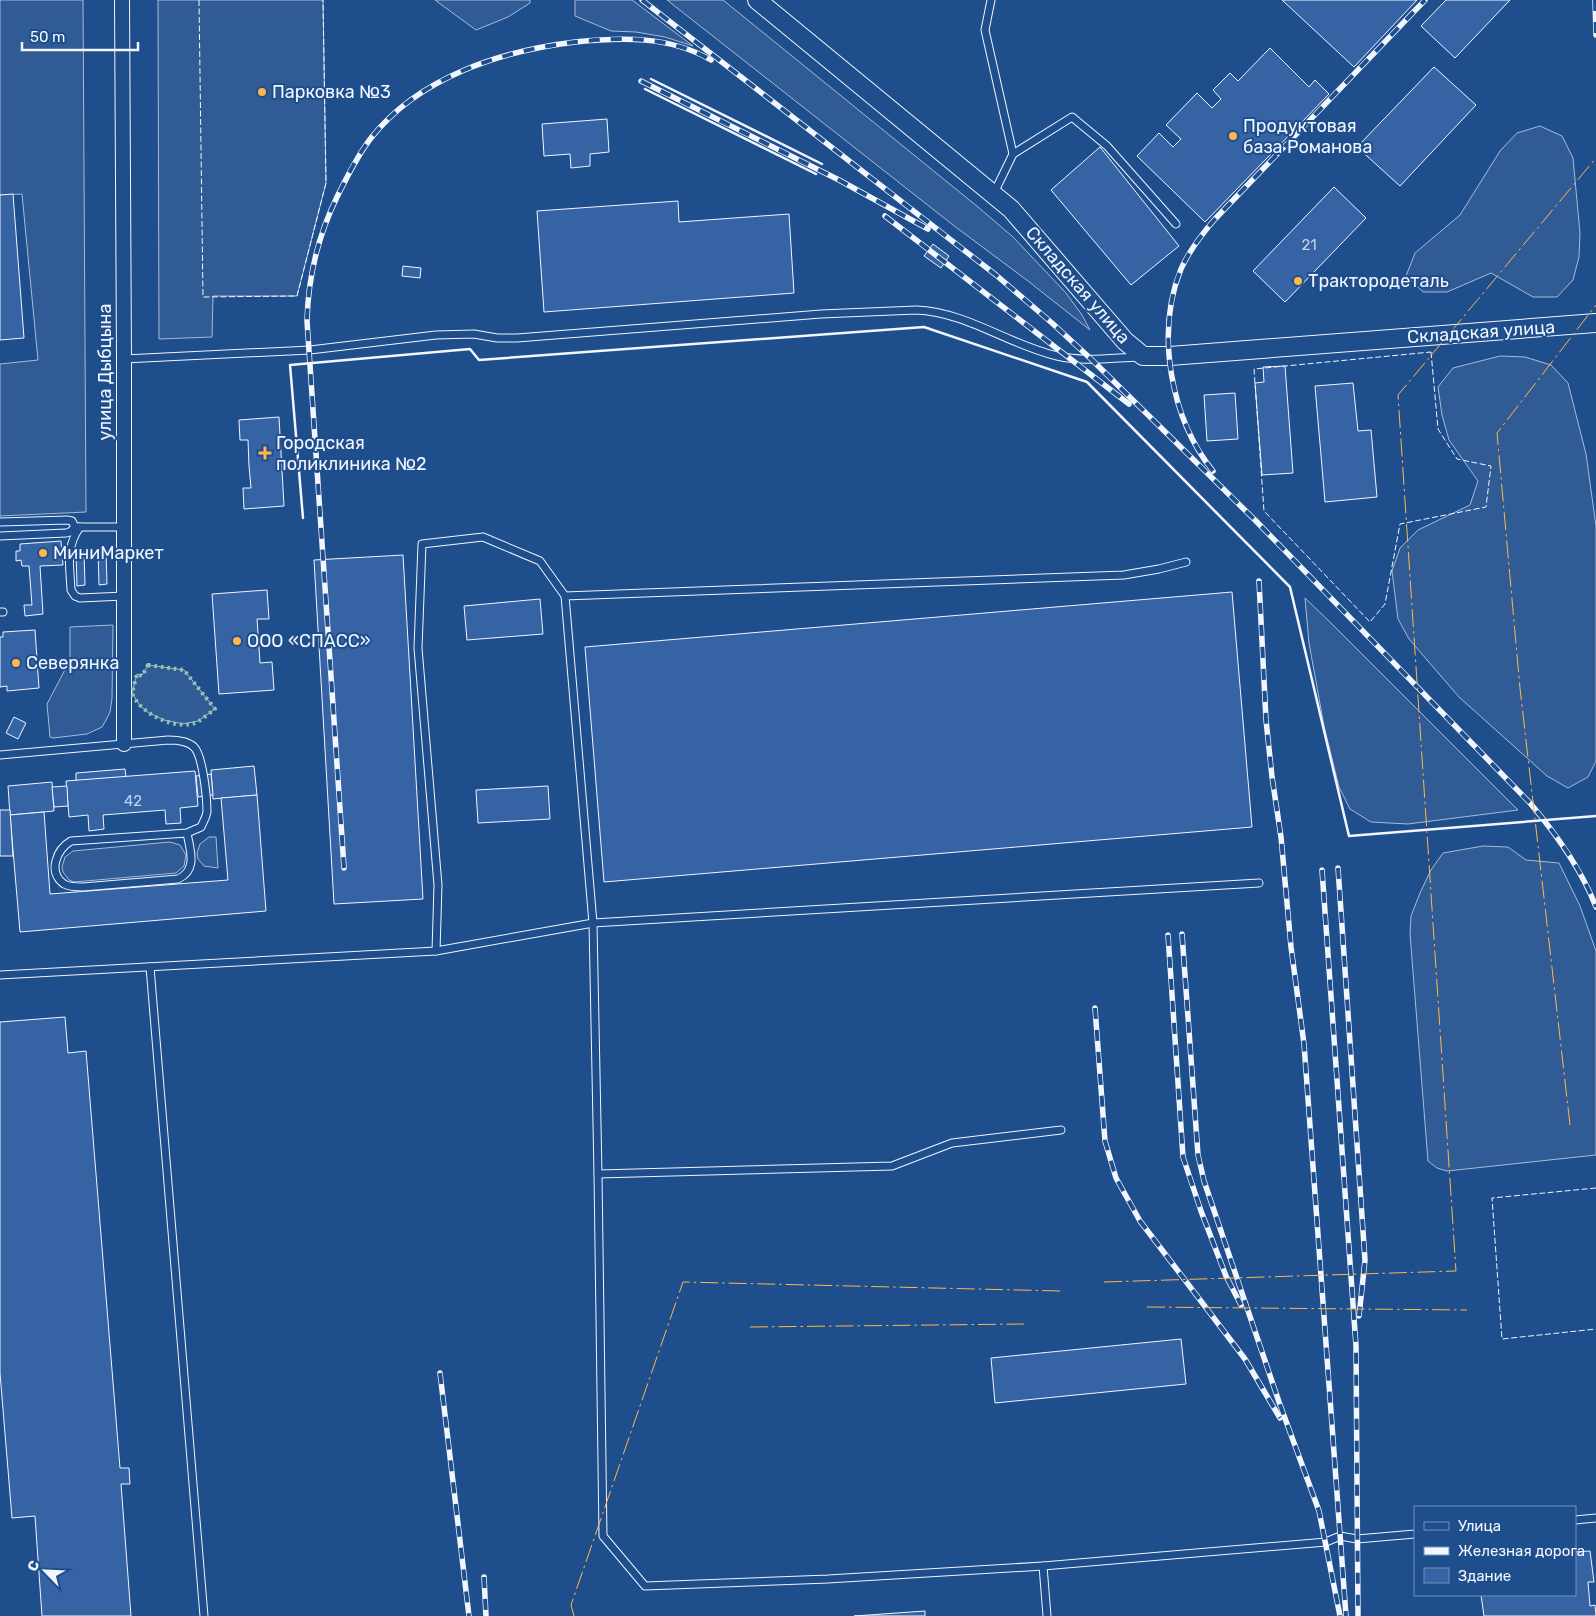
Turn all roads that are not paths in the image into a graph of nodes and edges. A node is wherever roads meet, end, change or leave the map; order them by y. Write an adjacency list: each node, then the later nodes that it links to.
1 (122, 0): 9 (street, улица Дыбцына)
2 (757, 0): 5 (street, Складская улица)
3 (991, 0): 4 (lane)
4 (1013, 154): 5 (lane); 6 (lane)
5 (994, 193): 8 (street, Складская улица)
6 (1176, 224)
7 (1596, 323): 8 (street, Складская улица)
8 (1143, 356): 9 (lane)
9 (124, 360): 12 (street, улица Дыбцына)
10 (0, 522): 11 (lane)
11 (78, 527): 12 (lane); 13 (lane); 15 (lane)
12 (124, 527): 15 (street, улица Дыбцына)
13 (0, 536)
14 (1186, 562): 16 (lane)
15 (124, 596): 17 (street, улица Дыбцына)
16 (565, 596): 21 (lane); 22 (lane)
17 (124, 744): 18 (lane); 19 (lane)
18 (0, 754)
19 (187, 833): 19 (lane)
20 (1259, 883): 21 (lane)
21 (592, 923): 22 (lane); 26 (lane)
22 (436, 951): 23 (lane)
23 (150, 966): 24 (lane); 31 (lane)
24 (0, 975)
25 (1060, 1130): 26 (lane)
26 (598, 1174): 30 (lane)
27 (1596, 1518): 28 (lane)
28 (1576, 1520)
29 (1414, 1534): 30 (lane)
30 (1043, 1566): 32 (lane)
31 (204, 1616)
32 (1048, 1616)

